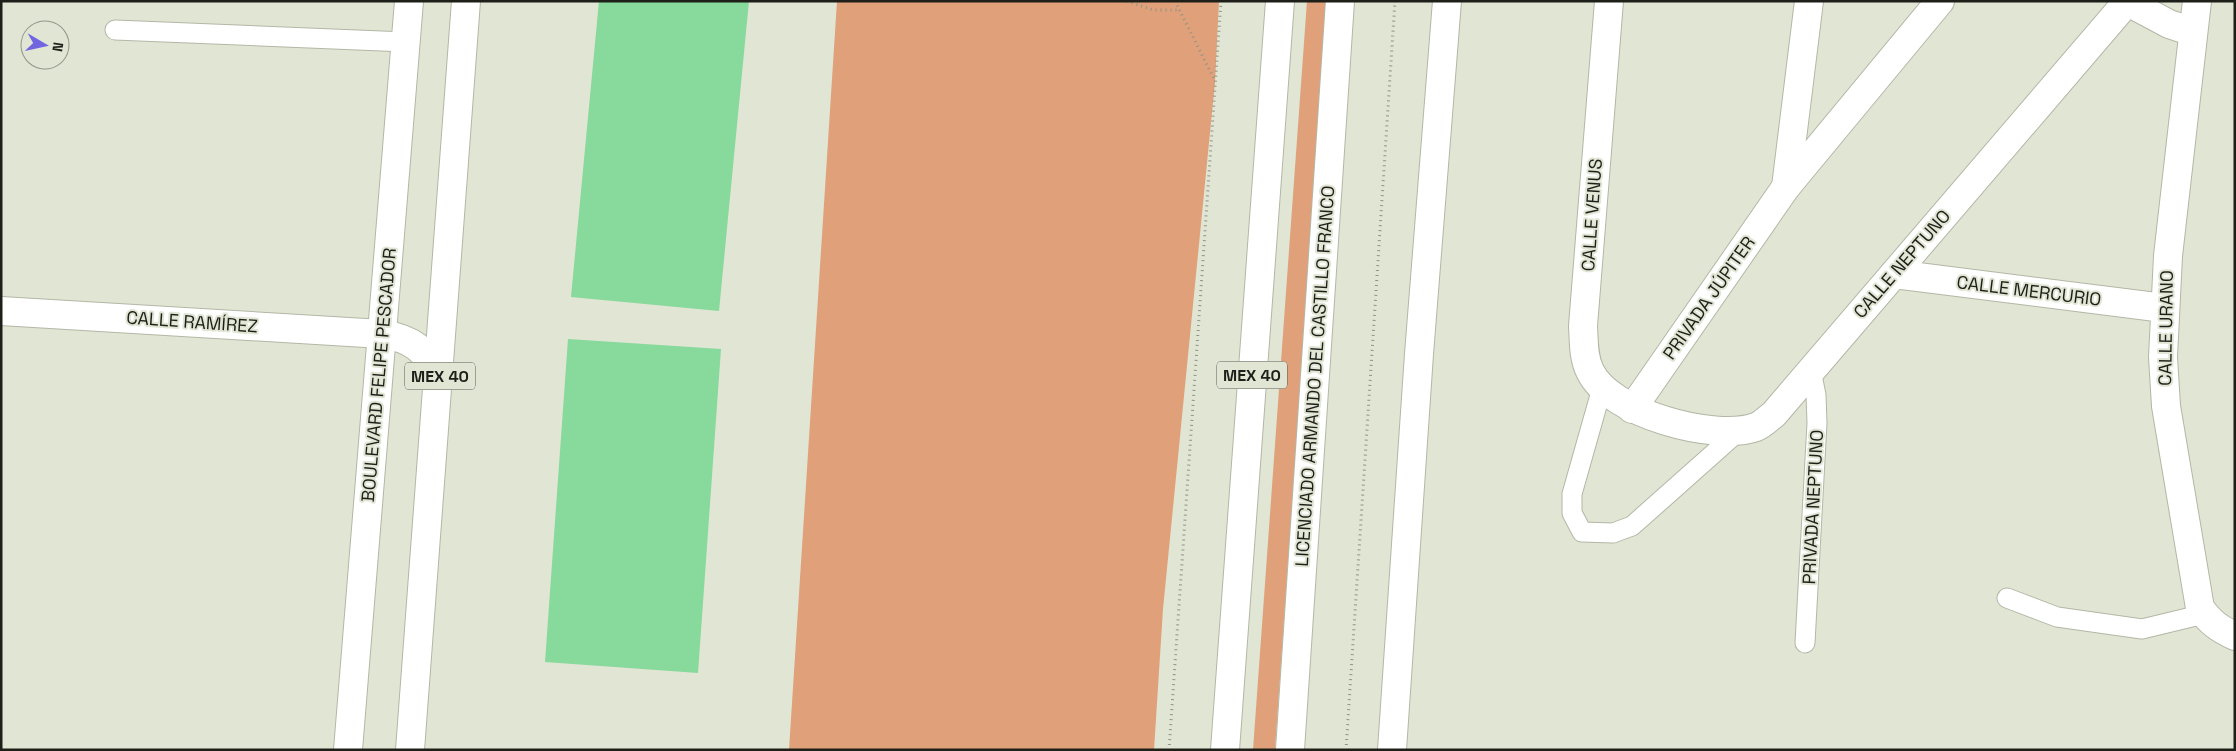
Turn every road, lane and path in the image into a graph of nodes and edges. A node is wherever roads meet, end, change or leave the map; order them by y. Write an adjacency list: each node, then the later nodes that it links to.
1 (409, 1): 18 (street, BOULEVARD FELIPE PESCADOR / MEX 40)
2 (466, 1): 26 (street, MEX 40)
3 (1127, 1): 15 (path)
4 (1174, 1): 15 (path)
5 (1221, 1): 19 (path)
6 (1280, 1): 37 (street, MEX 40)
7 (1340, 1): 38 (street, LICENCIADO ARMANDO DEL CASTILLO FRANCO)
8 (1395, 1): 39 (path)
9 (1447, 1): 40 (street)
10 (1609, 1): 27 (street, CALLE VENUS)
11 (1810, 1): 20 (street, PRIVADA JÚPITER)
12 (1940, 1): 20 (street, PRIVADA JÚPITER)
13 (2197, 1): 17 (street, CALLE URANO)
14 (2127, 2): 17 (street); 21 (street, CALLE NEPTUNO)
15 (1179, 10): 19 (path)
16 (114, 30): 18 (lane)
17 (2193, 32): 22 (street, CALLE URANO)
18 (406, 42): 24 (street, BOULEVARD FELIPE PESCADOR / MEX 40)
19 (1215, 82): 36 (path)
20 (1786, 187): 28 (street, PRIVADA JÚPITER)
21 (1894, 274): 22 (street, CALLE MERCURIO); 25 (street, CALLE NEPTUNO)
22 (2164, 308): 31 (street, CALLE URANO)
23 (1, 311): 24 (street, CALLE RAMÍREZ)
24 (382, 334): 26 (street, CALLE RAMÍREZ); 34 (street, BOULEVARD FELIPE PESCADOR / MEX 40)
25 (1811, 370): 29 (street, CALLE NEPTUNO); 33 (lane, PRIVADA NEPTUNO)
26 (440, 376): 35 (street, MEX 40)
27 (1602, 388): 28 (street, CALLE VENUS); 29 (lane)
28 (1632, 409): 29 (street, CALLE NEPTUNO)
29 (1740, 430)
30 (2007, 598): 31 (lane)
31 (2204, 614): 32 (street, CALLE URANO)
32 (2235, 636)
33 (1805, 643)
34 (348, 750)
35 (410, 750)
36 (1169, 750)
37 (1225, 750)
38 (1290, 750)
39 (1346, 750)
40 (1392, 750)

